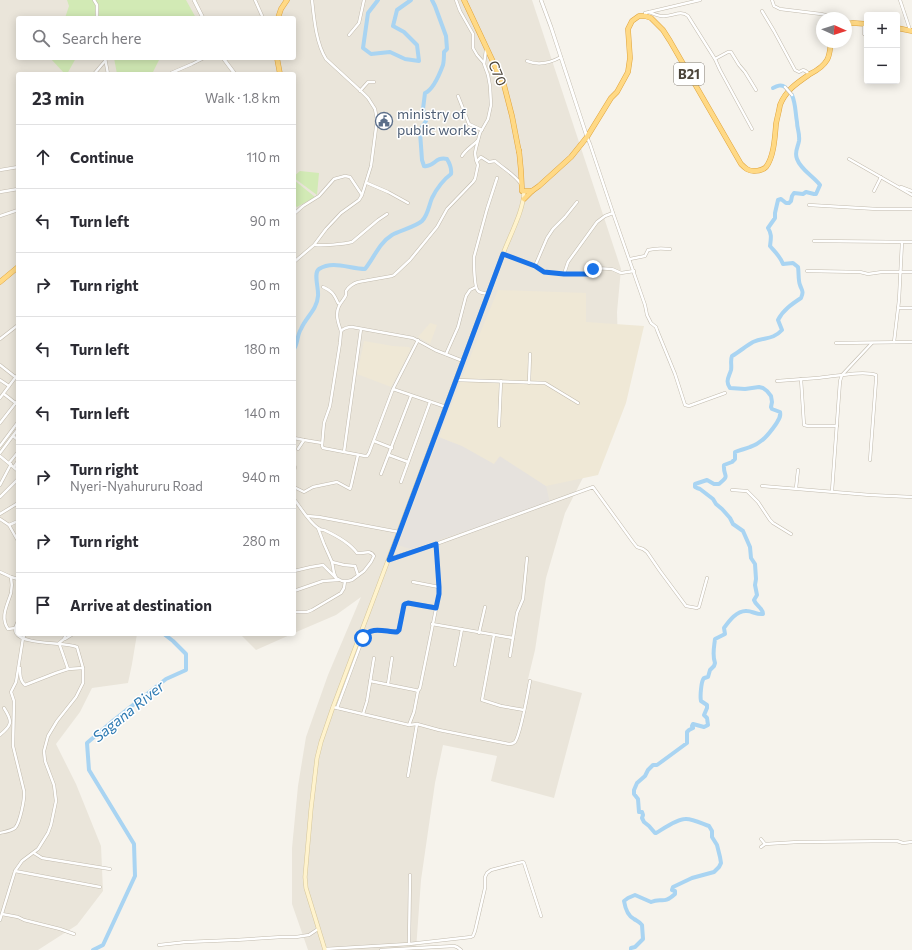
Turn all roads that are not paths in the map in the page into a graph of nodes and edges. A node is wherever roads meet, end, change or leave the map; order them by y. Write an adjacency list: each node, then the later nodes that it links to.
1 (94, 0): 15 (street)
2 (194, 0): 16 (street)
3 (255, 0): 17 (street)
4 (287, 0): 18 (highway)
5 (312, 0): 44 (street)
6 (364, 0): 23 (street)
7 (456, 0): 34 (street)
8 (464, 0): 24 (highway, C70)
9 (541, 0): 26 (street)
10 (700, 0): 27 (street)
11 (772, 0): 14 (street)
12 (900, 0): 22 (street)
13 (762, 11): 40 (street)
14 (816, 13)
15 (97, 16)
16 (202, 16)
17 (262, 16)
18 (279, 16)
19 (852, 23): 20 (highway)
20 (864, 24)
21 (900, 28): 22 (highway)
22 (911, 30)
23 (349, 35)
24 (486, 47): 34 (street); 60 (highway, C70)
25 (830, 48): 40 (highway, B21)
26 (561, 58): 33 (street); 49 (street)
27 (715, 59): 43 (street); 47 (street)
28 (104, 60): 35 (street)
29 (105, 60): 36 (street)
30 (200, 60): 37 (street)
31 (224, 60): 38 (street)
32 (277, 60): 39 (highway)
33 (527, 62)
34 (484, 64): 48 (street)
35 (95, 72)
36 (108, 72)
37 (173, 72)
38 (234, 72)
39 (280, 72)
40 (809, 75): 49 (highway, B21)
41 (374, 82): 44 (street)
42 (785, 87): 45 (street, bridge)
43 (756, 90)
44 (360, 91): 58 (street)
45 (792, 95)
46 (458, 96): 48 (street)
47 (752, 129)
48 (482, 130): 50 (street)
49 (587, 137): 62 (highway, B21); 75 (street)
50 (478, 140): 51 (street); 53 (street)
51 (462, 156)
52 (849, 159): 56 (street)
53 (477, 161): 60 (street); 98 (street)
54 (16, 167): 55 (street)
55 (0, 170)
56 (881, 177): 59 (street); 63 (street)
57 (497, 178): 96 (street)
58 (367, 183): 66 (street); 70 (street)
59 (897, 186): 64 (street); 67 (street)
60 (523, 188): 62 (highway); 68 (main road); 78 (main road)
61 (16, 189): 65 (street)
62 (531, 190): 68 (highway, B21)
63 (874, 191)
64 (912, 191)
65 (0, 192)
66 (362, 195): 74 (street); 82 (street)
67 (912, 195)
68 (524, 199): 78 (main road)
69 (577, 202): 87 (street)
70 (408, 203)
71 (809, 205): 72 (street)
72 (912, 209)
73 (16, 211): 77 (street)
74 (296, 212)
75 (613, 213): 85 (street); 93 (street)
76 (387, 214): 82 (street)
77 (0, 216)
78 (512, 230): 84 (main road)
79 (814, 241): 80 (street)
80 (902, 242): 81 (street); 92 (street)
81 (912, 242)
82 (314, 245): 86 (street)
83 (670, 249): 85 (street)
84 (503, 254): 87 (street); 97 (main road)
85 (630, 259): 89 (street)
86 (296, 260)
87 (535, 266): 93 (street)
88 (16, 270): 94 (highway)
89 (634, 271): 93 (street); 125 (street)
90 (807, 271): 92 (street)
91 (912, 272): 92 (street)
92 (900, 273): 99 (street)
93 (564, 274)
94 (0, 282)
95 (323, 287): 98 (street)
96 (476, 287): 97 (street); 110 (street)
97 (488, 294): 112 (main road)
98 (340, 304): 103 (street)
99 (898, 308): 100 (street); 106 (street)
100 (912, 308)
101 (16, 327): 104 (street)
102 (361, 328): 103 (street); 105 (street); 148 (street)
103 (341, 331): 144 (street)
104 (0, 339)
105 (418, 340): 110 (street); 124 (street)
106 (894, 342): 107 (street); 109 (street)
107 (912, 342)
108 (836, 343): 109 (street)
109 (872, 343): 114 (street)
110 (446, 354): 112 (street)
111 (530, 354): 122 (street)
112 (463, 361): 119 (main road)
113 (0, 365): 115 (street)
114 (842, 375): 117 (street); 137 (street); 154 (street)
115 (14, 376)
116 (16, 377): 123 (street)
117 (801, 379): 121 (street); 137 (street)
118 (0, 380): 123 (street)
119 (456, 380): 120 (street); 133 (main road)
120 (501, 381): 122 (street); 136 (street)
121 (777, 381)
122 (529, 383): 131 (street)
123 (9, 386): 126 (street)
124 (393, 390): 127 (street); 143 (street)
125 (725, 393)
126 (4, 394): 128 (street); 130 (street)
127 (411, 396): 129 (street); 146 (street)
128 (0, 398)
129 (430, 402): 133 (street); 155 (street)
130 (16, 403)
131 (578, 403)
132 (16, 405): 134 (street)
133 (446, 407): 179 (main road)
134 (0, 423)
135 (16, 425): 145 (street)
136 (499, 426)
137 (837, 426): 168 (street)
138 (16, 432): 139 (street)
139 (13, 436): 140 (street); 149 (street)
140 (16, 438)
141 (296, 438): 142 (street)
142 (304, 440): 144 (street); 147 (street)
143 (374, 441): 146 (street); 151 (street)
144 (322, 443): 148 (street)
145 (0, 446)
146 (392, 448): 152 (street)
147 (298, 449)
148 (344, 452): 151 (street)
149 (0, 453)
150 (16, 455): 156 (street)
151 (358, 455): 165 (street)
152 (389, 455): 155 (street); 160 (street)
153 (0, 456): 156 (street)
154 (870, 460)
155 (408, 462): 162 (street)
156 (10, 464): 158 (street); 163 (street)
157 (16, 464): 158 (street)
158 (14, 467)
159 (798, 470): 166 (street)
160 (381, 474)
161 (16, 480): 169 (street)
162 (400, 482)
163 (0, 485)
164 (762, 486): 166 (street)
165 (296, 488)
166 (796, 488): 168 (street)
167 (732, 490): 180 (street)
168 (832, 491): 170 (street)
169 (0, 496)
170 (912, 497)
171 (296, 502): 174 (street)
172 (16, 505): 173 (street)
173 (0, 514)
174 (307, 516): 178 (street); 179 (street)
175 (0, 519): 177 (street)
176 (16, 521): 177 (street)
177 (9, 525): 181 (street)
178 (318, 528): 185 (street); 188 (street)
179 (399, 532): 184 (main road)
180 (791, 534)
181 (16, 537)
182 (436, 544): 184 (street); 191 (street); 195 (street)
183 (527, 558): 212 (street)
184 (389, 560): 227 (main road)
185 (332, 562): 188 (street); 192 (street)
186 (296, 571): 192 (street)
187 (0, 572): 189 (street)
188 (358, 575): 193 (street)
189 (11, 577): 190 (street); 200 (street)
190 (16, 578)
191 (707, 578)
192 (337, 579): 193 (street); 196 (street)
193 (345, 581): 199 (street)
194 (413, 582): 195 (street)
195 (439, 587): 198 (street)
196 (296, 590)
197 (485, 607): 206 (street)
198 (436, 608): 202 (street); 227 (street)
199 (296, 612)
200 (1, 616)
201 (1, 622): 203 (street)
202 (432, 624): 204 (street); 225 (street)
203 (15, 628): 205 (street)
204 (462, 629): 206 (street); 219 (street)
205 (16, 632)
206 (479, 633): 207 (street)
207 (494, 635): 212 (street); 228 (street)
208 (20, 636): 211 (street)
209 (65, 636): 213 (street)
210 (69, 636): 213 (street)
211 (23, 638): 214 (street); 218 (street)
212 (513, 638): 215 (street)
213 (64, 639): 214 (street)
214 (59, 643): 220 (street); 221 (street)
215 (510, 656)
216 (374, 658): 222 (street)
217 (392, 658): 224 (street)
218 (19, 664): 221 (street); 234 (street)
219 (455, 665)
220 (83, 668): 221 (street); 239 (street)
221 (68, 669)
222 (370, 681): 224 (street); 229 (street)
223 (530, 681): 228 (street)
224 (388, 684): 225 (street)
225 (418, 691): 231 (street)
226 (4, 708): 232 (street)
227 (335, 708): 229 (street); 247 (main road)
228 (524, 710): 230 (street)
229 (363, 714): 231 (street)
230 (417, 724): 231 (street); 233 (street)
231 (409, 725)
232 (0, 735)
233 (408, 776)
234 (0, 833)
235 (761, 839): 237 (street)
236 (912, 842): 237 (street)
237 (765, 844): 238 (street)
238 (761, 847)
239 (34, 853): 240 (street); 241 (street)
240 (110, 870)
241 (15, 872): 243 (street); 244 (street)
242 (410, 875): 249 (street)
243 (100, 887)
244 (2, 914): 246 (street); 248 (street)
245 (541, 916): 249 (street)
246 (0, 920)
247 (319, 928): 250 (street); 251 (main road)
248 (74, 934)
249 (409, 944): 251 (street)
250 (159, 945)
251 (325, 950)
252 (381, 950): 253 (street)
253 (461, 950)

